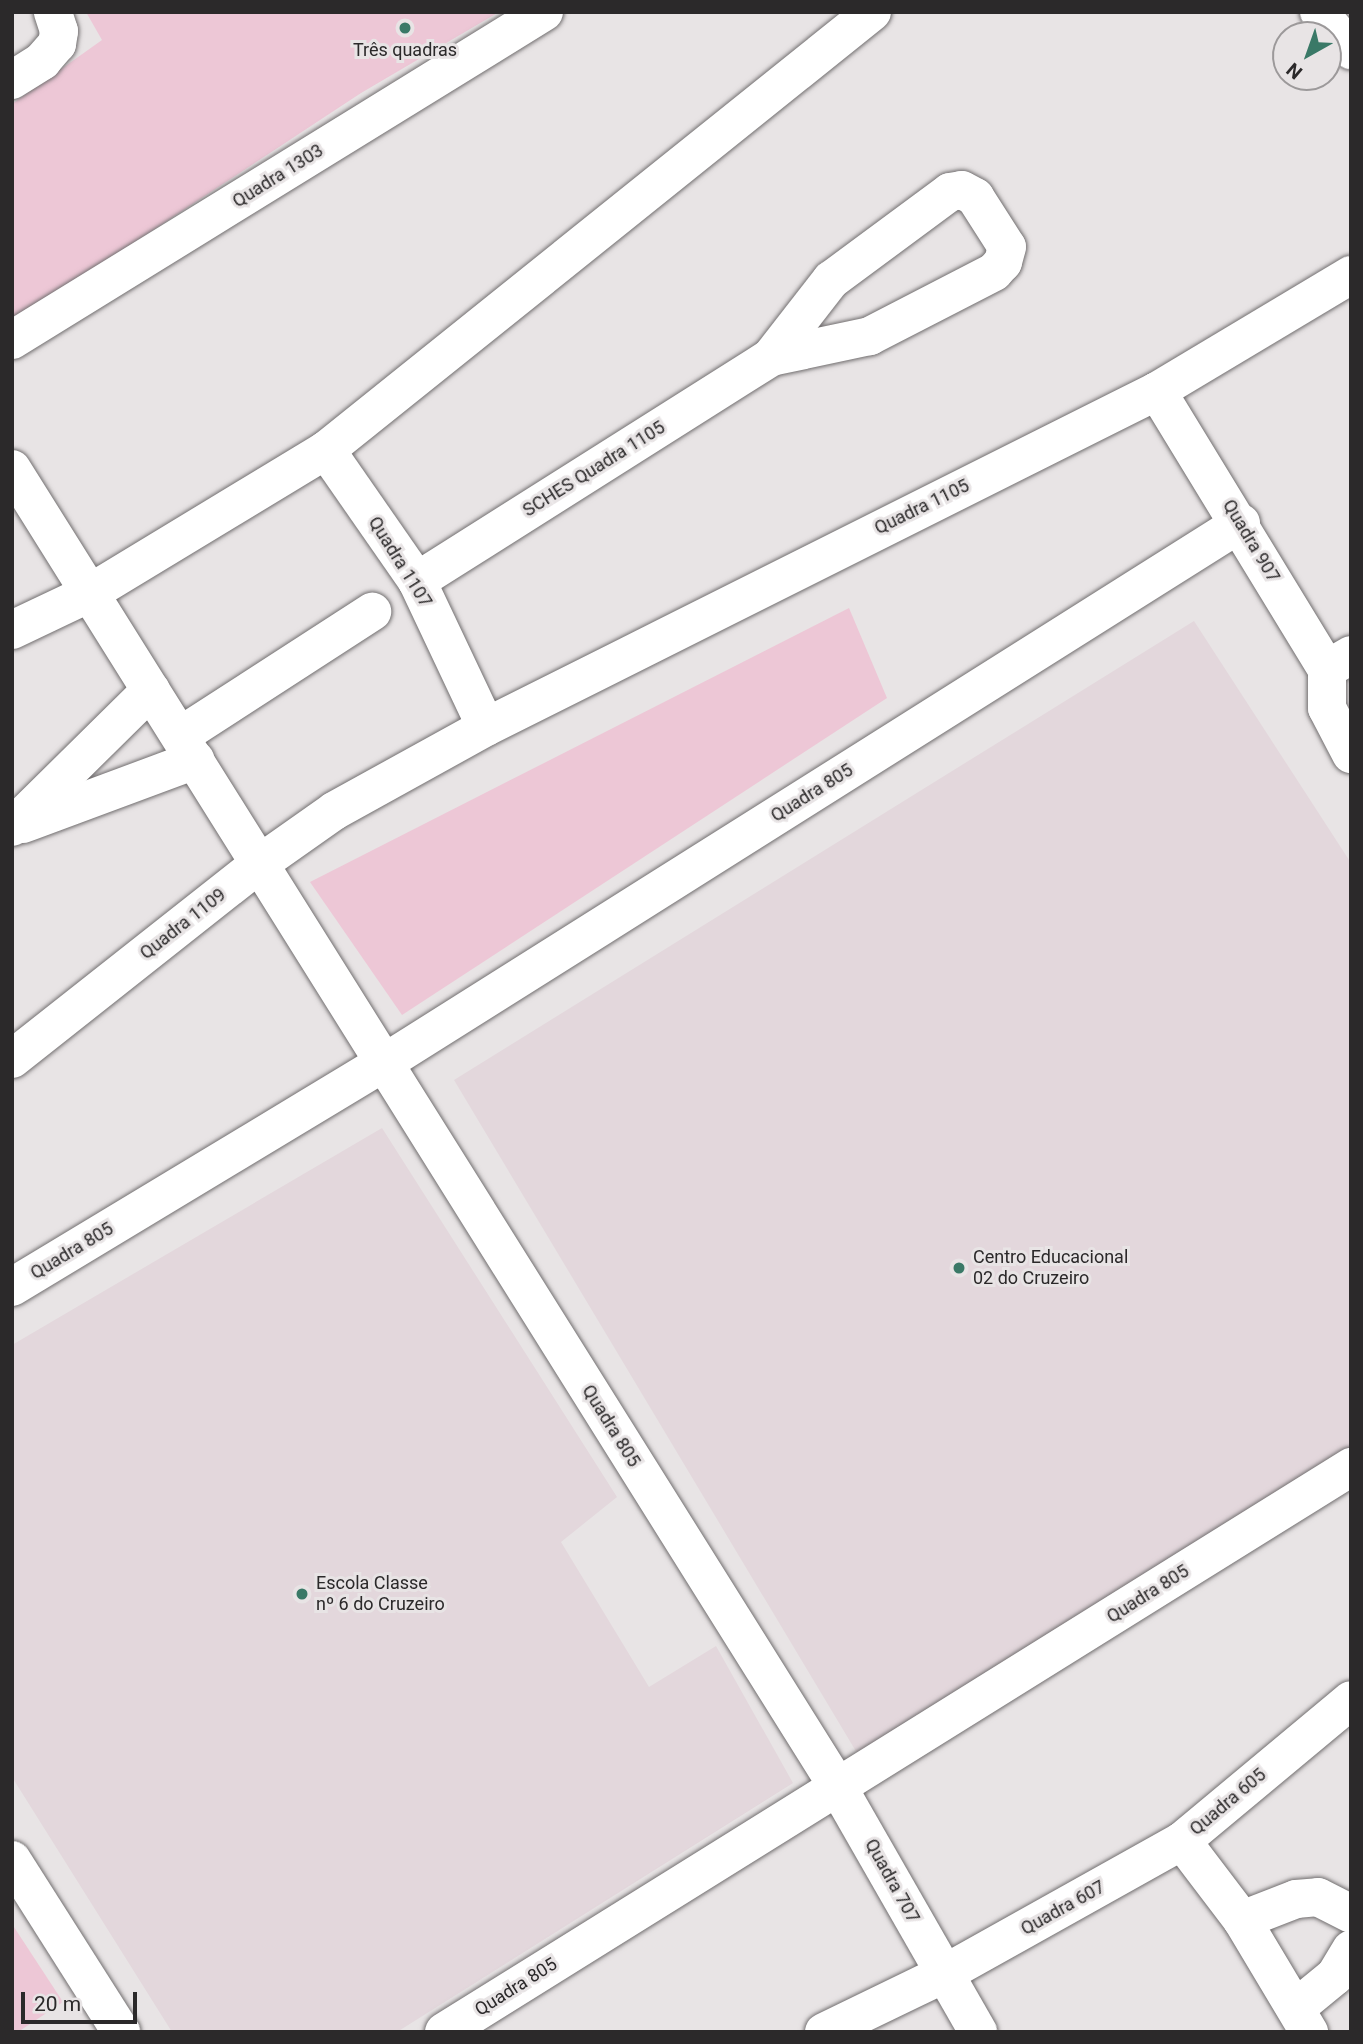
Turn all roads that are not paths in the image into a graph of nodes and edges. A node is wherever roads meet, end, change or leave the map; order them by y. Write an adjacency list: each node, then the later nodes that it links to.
1 (52, 12): 6 (street)
2 (544, 12): 8 (street, Quadra 1303)
3 (872, 12): 11 (street)
4 (1319, 12): 5 (street)
5 (1351, 50)
6 (12, 80)
7 (1351, 275): 10 (street, Quadra 1105)
8 (12, 340)
9 (771, 357): 9 (street, SCHES Quadra 1105); 14 (street, SCHES Quadra 1105)
10 (1157, 391): 13 (street, Quadra 907); 20 (street, Quadra 1105)
11 (327, 450): 14 (street, Quadra 1107); 15 (street)
12 (12, 469): 15 (street)
13 (1241, 523): 18 (street, Quadra 907); 26 (street, Quadra 805)
14 (417, 582): 20 (street, Quadra 1107)
15 (90, 593): 17 (street); 19 (street)
16 (372, 612): 21 (street)
17 (12, 630)
18 (1339, 662): 22 (street)
19 (151, 690): 21 (street); 23 (street)
20 (486, 727): 24 (street)
21 (187, 748): 23 (street); 24 (street)
22 (1351, 754)
23 (12, 828)
24 (259, 864): 25 (street, Quadra 1109); 26 (street, Quadra 805)
25 (12, 1059)
26 (384, 1063): 27 (street, Quadra 805); 30 (street, Quadra 805)
27 (12, 1287)
28 (1351, 1467): 30 (street, Quadra 805)
29 (1351, 1700): 31 (street, Quadra 605)
30 (839, 1788): 36 (street, Quadra 707); 39 (street, Quadra 805)
31 (1182, 1841): 34 (street, Quadra 605); 36 (street, Quadra 607)
32 (12, 1860): 38 (street)
33 (1351, 1914): 34 (street)
34 (1241, 1920): 37 (street, Quadra 605)
35 (1351, 1949): 37 (street, Quadra 605)
36 (944, 1974): 40 (street, Quadra 607); 41 (street, Quadra 707)
37 (1302, 2020)
38 (111, 2028)
39 (444, 2032)
40 (824, 2032)
41 (978, 2032)

